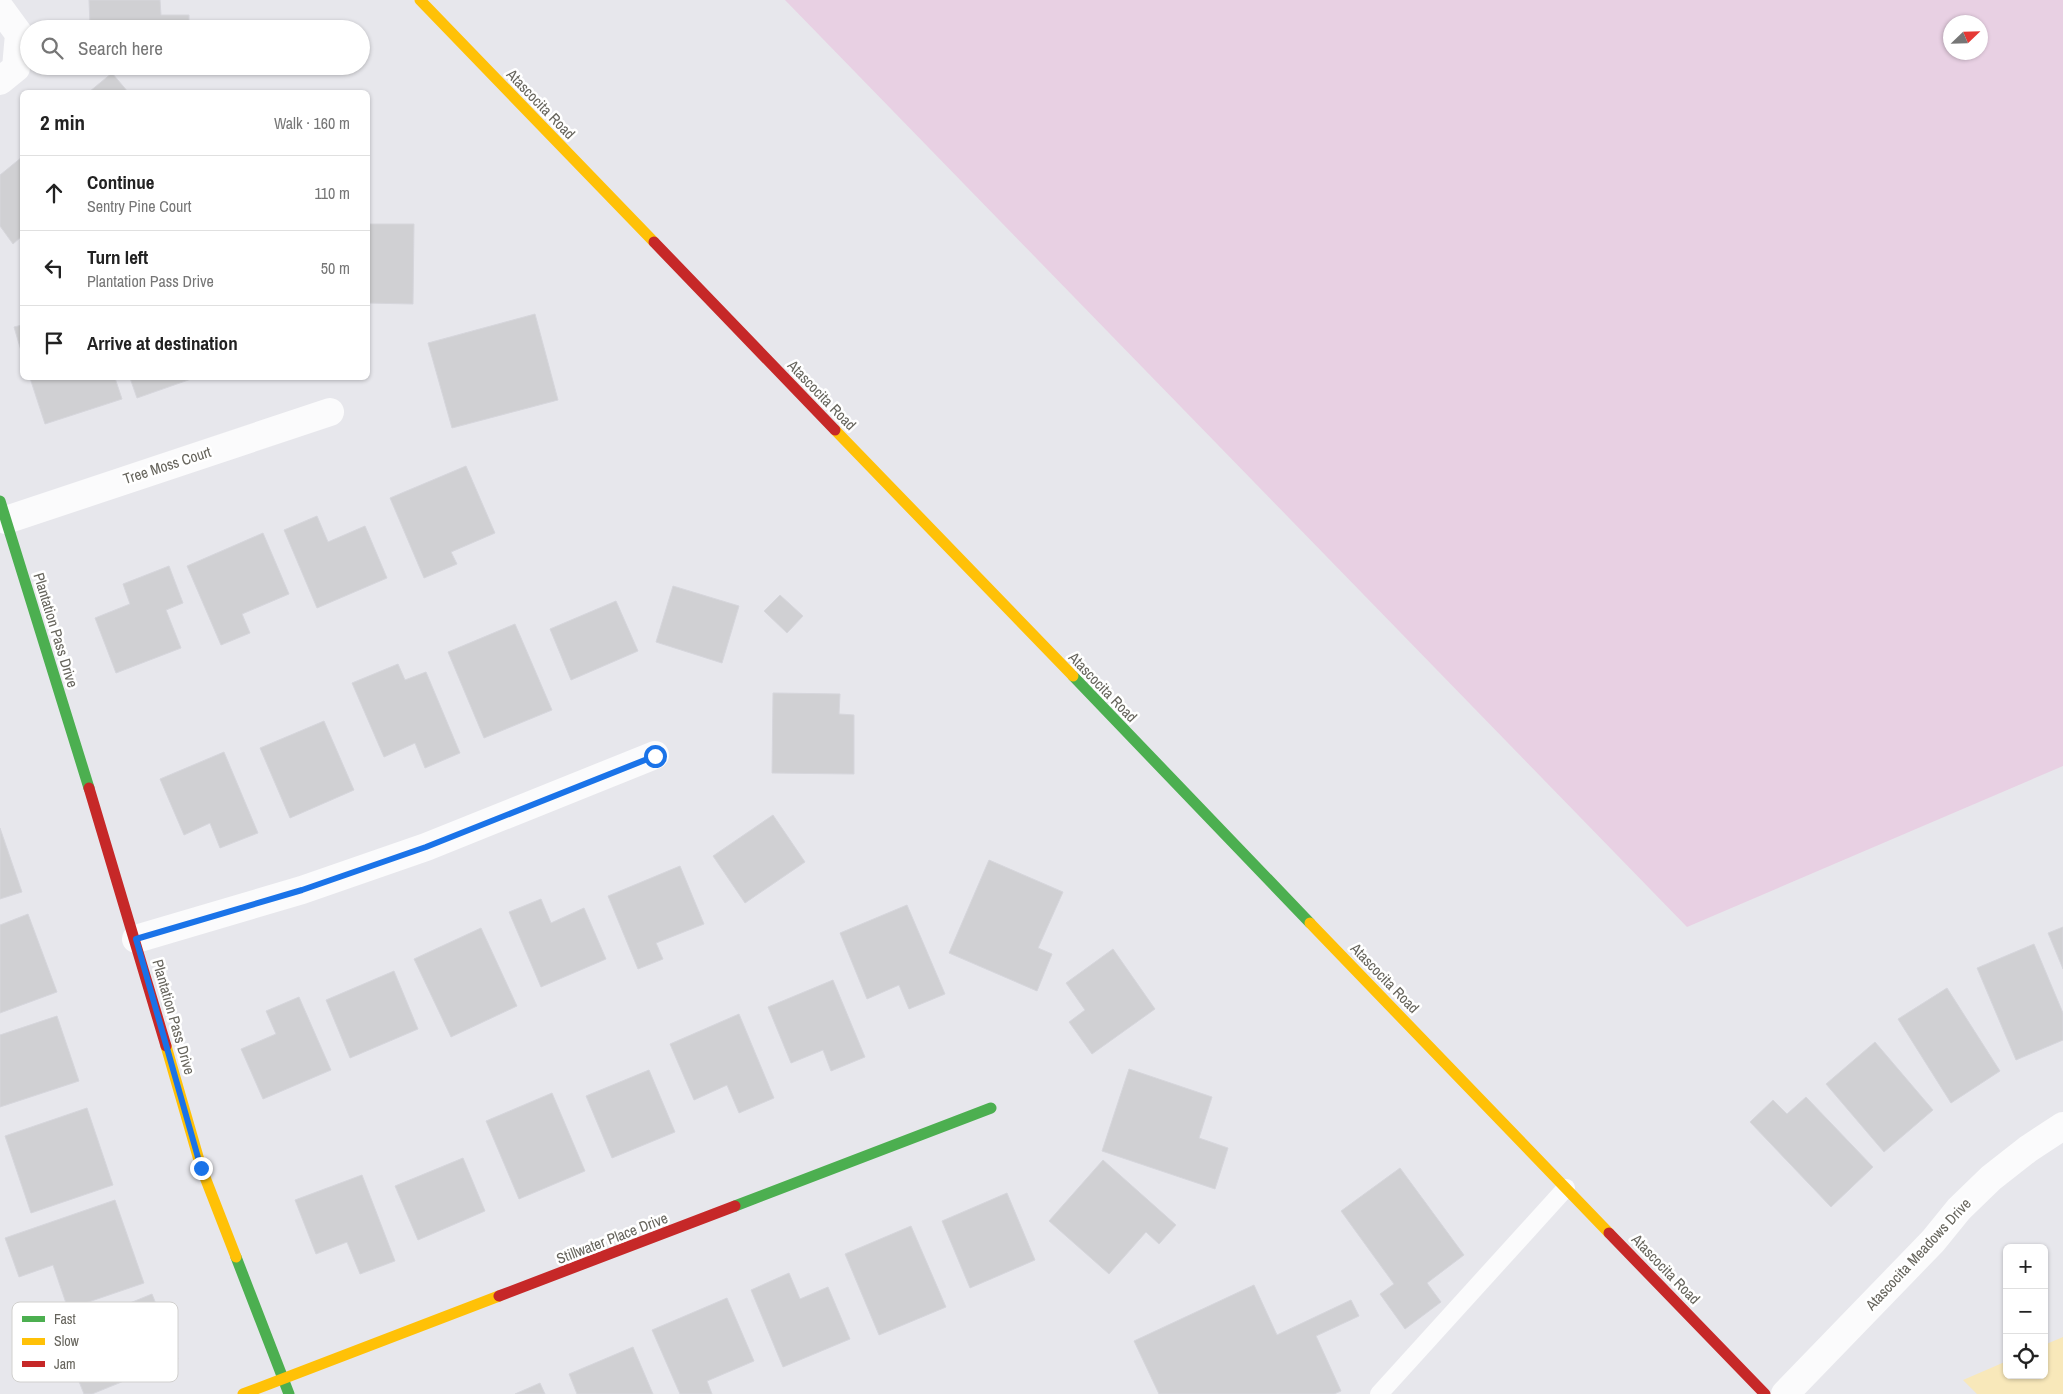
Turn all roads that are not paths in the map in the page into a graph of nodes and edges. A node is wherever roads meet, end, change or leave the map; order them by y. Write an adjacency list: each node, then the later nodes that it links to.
1 (420, 0): 10 (main road, Atascocita Road)
2 (0, 8): 3 (street)
3 (0, 81)
4 (330, 412): 5 (street, Tree Moss Court)
5 (3, 510): 7 (main road, Plantation Pass Drive)
6 (655, 756): 7 (street)
7 (136, 939): 11 (main road, Plantation Pass Drive)
8 (991, 1108): 11 (main road, Stillwater Place Drive)
9 (2063, 1126): 16 (street, Atascocita Meadows Drive)
10 (1566, 1188): 14 (lane); 15 (main road, Atascocita Road)
11 (284, 1380): 12 (main road, Stillwater Place Drive); 13 (main road, Plantation Pass Drive)
12 (243, 1394)
13 (289, 1394)
14 (1379, 1394)
15 (1766, 1394)
16 (1785, 1394)

